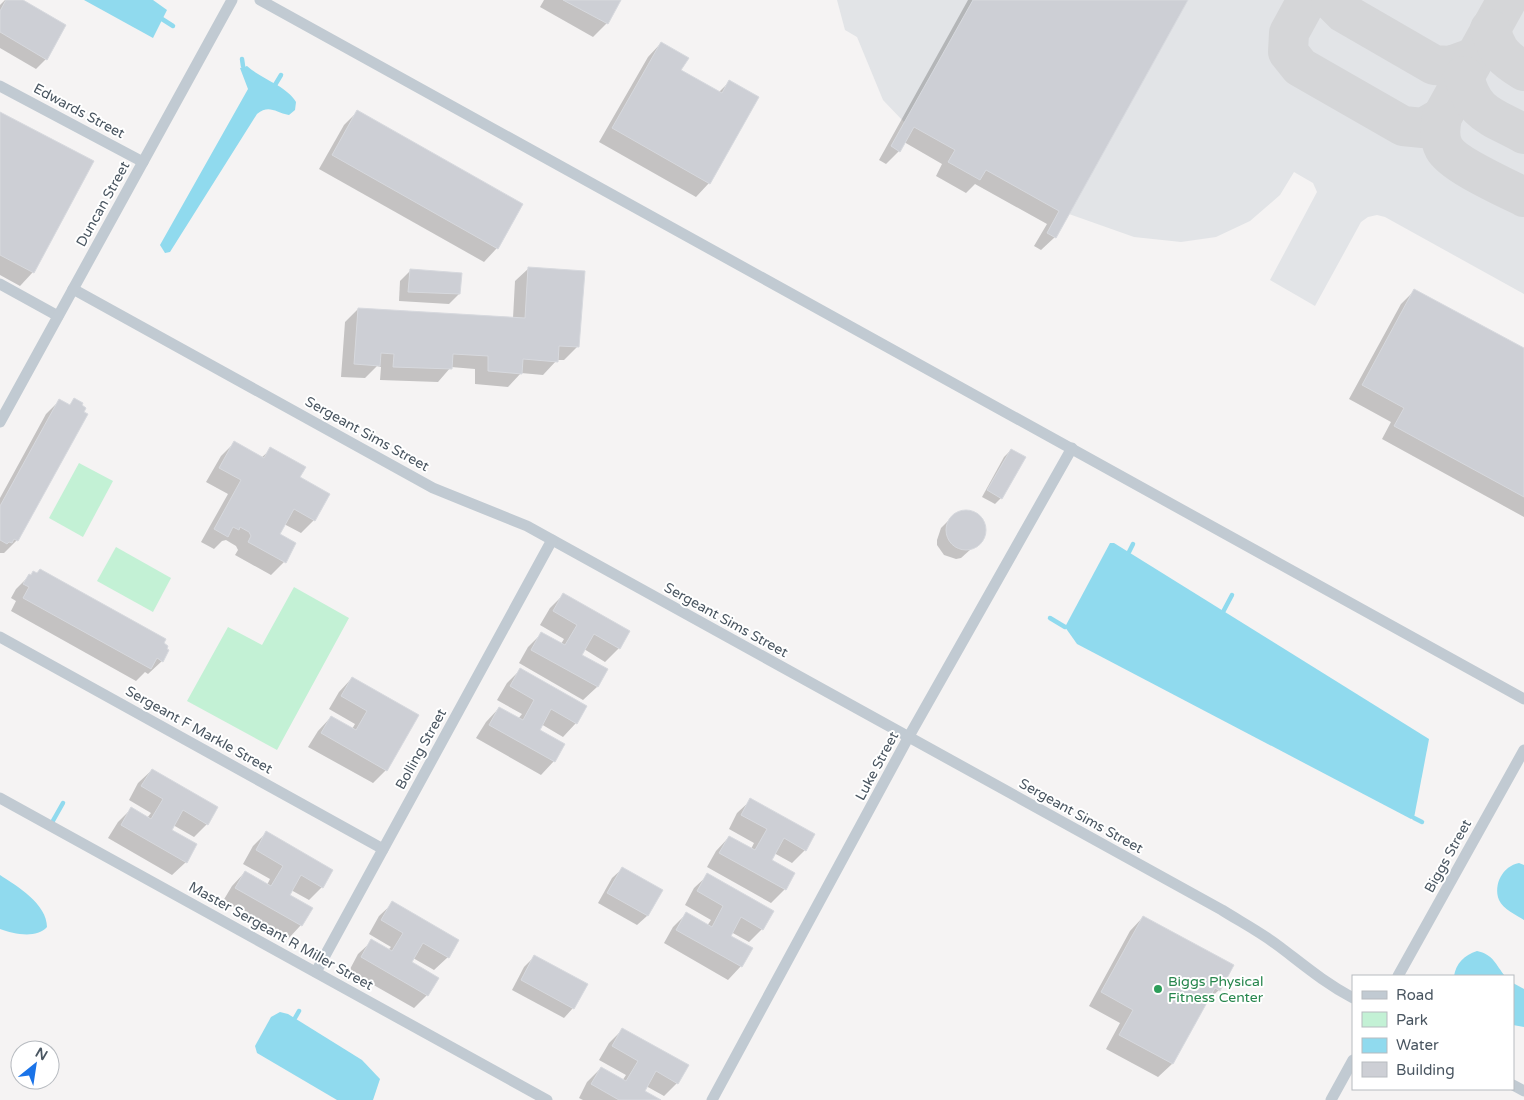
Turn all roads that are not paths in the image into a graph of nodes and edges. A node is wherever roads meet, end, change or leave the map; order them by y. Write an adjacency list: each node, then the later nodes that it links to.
1 (232, 0): 4 (street, Duncan Street)
2 (260, 0): 9 (street)
3 (0, 86): 4 (street, Edwards Street)
4 (143, 162): 6 (street, Duncan Street)
5 (0, 284): 7 (street)
6 (73, 289): 7 (street, Duncan Street); 10 (street, Sergeant Sims Street)
7 (58, 316): 8 (street, Duncan Street)
8 (0, 422)
9 (1072, 448): 12 (street); 13 (street, Luke Street)
10 (552, 540): 13 (street, Sergeant Sims Street); 16 (street, Bolling Street)
11 (0, 637): 16 (street, Sergeant F Markle Street)
12 (1524, 699)
13 (908, 738): 19 (street, Sergeant Sims Street); 22 (street, Luke Street)
14 (1524, 750): 18 (street, Biggs Street)
15 (0, 798): 17 (street, Master Sergeant R Miller Street)
16 (383, 849): 17 (street, Bolling Street)
17 (316, 972): 21 (street, Master Sergeant R Miller Street)
18 (1399, 975)
19 (1352, 997)
20 (1352, 1062): 23 (street)
21 (547, 1100)
22 (712, 1100)
23 (1331, 1100)

